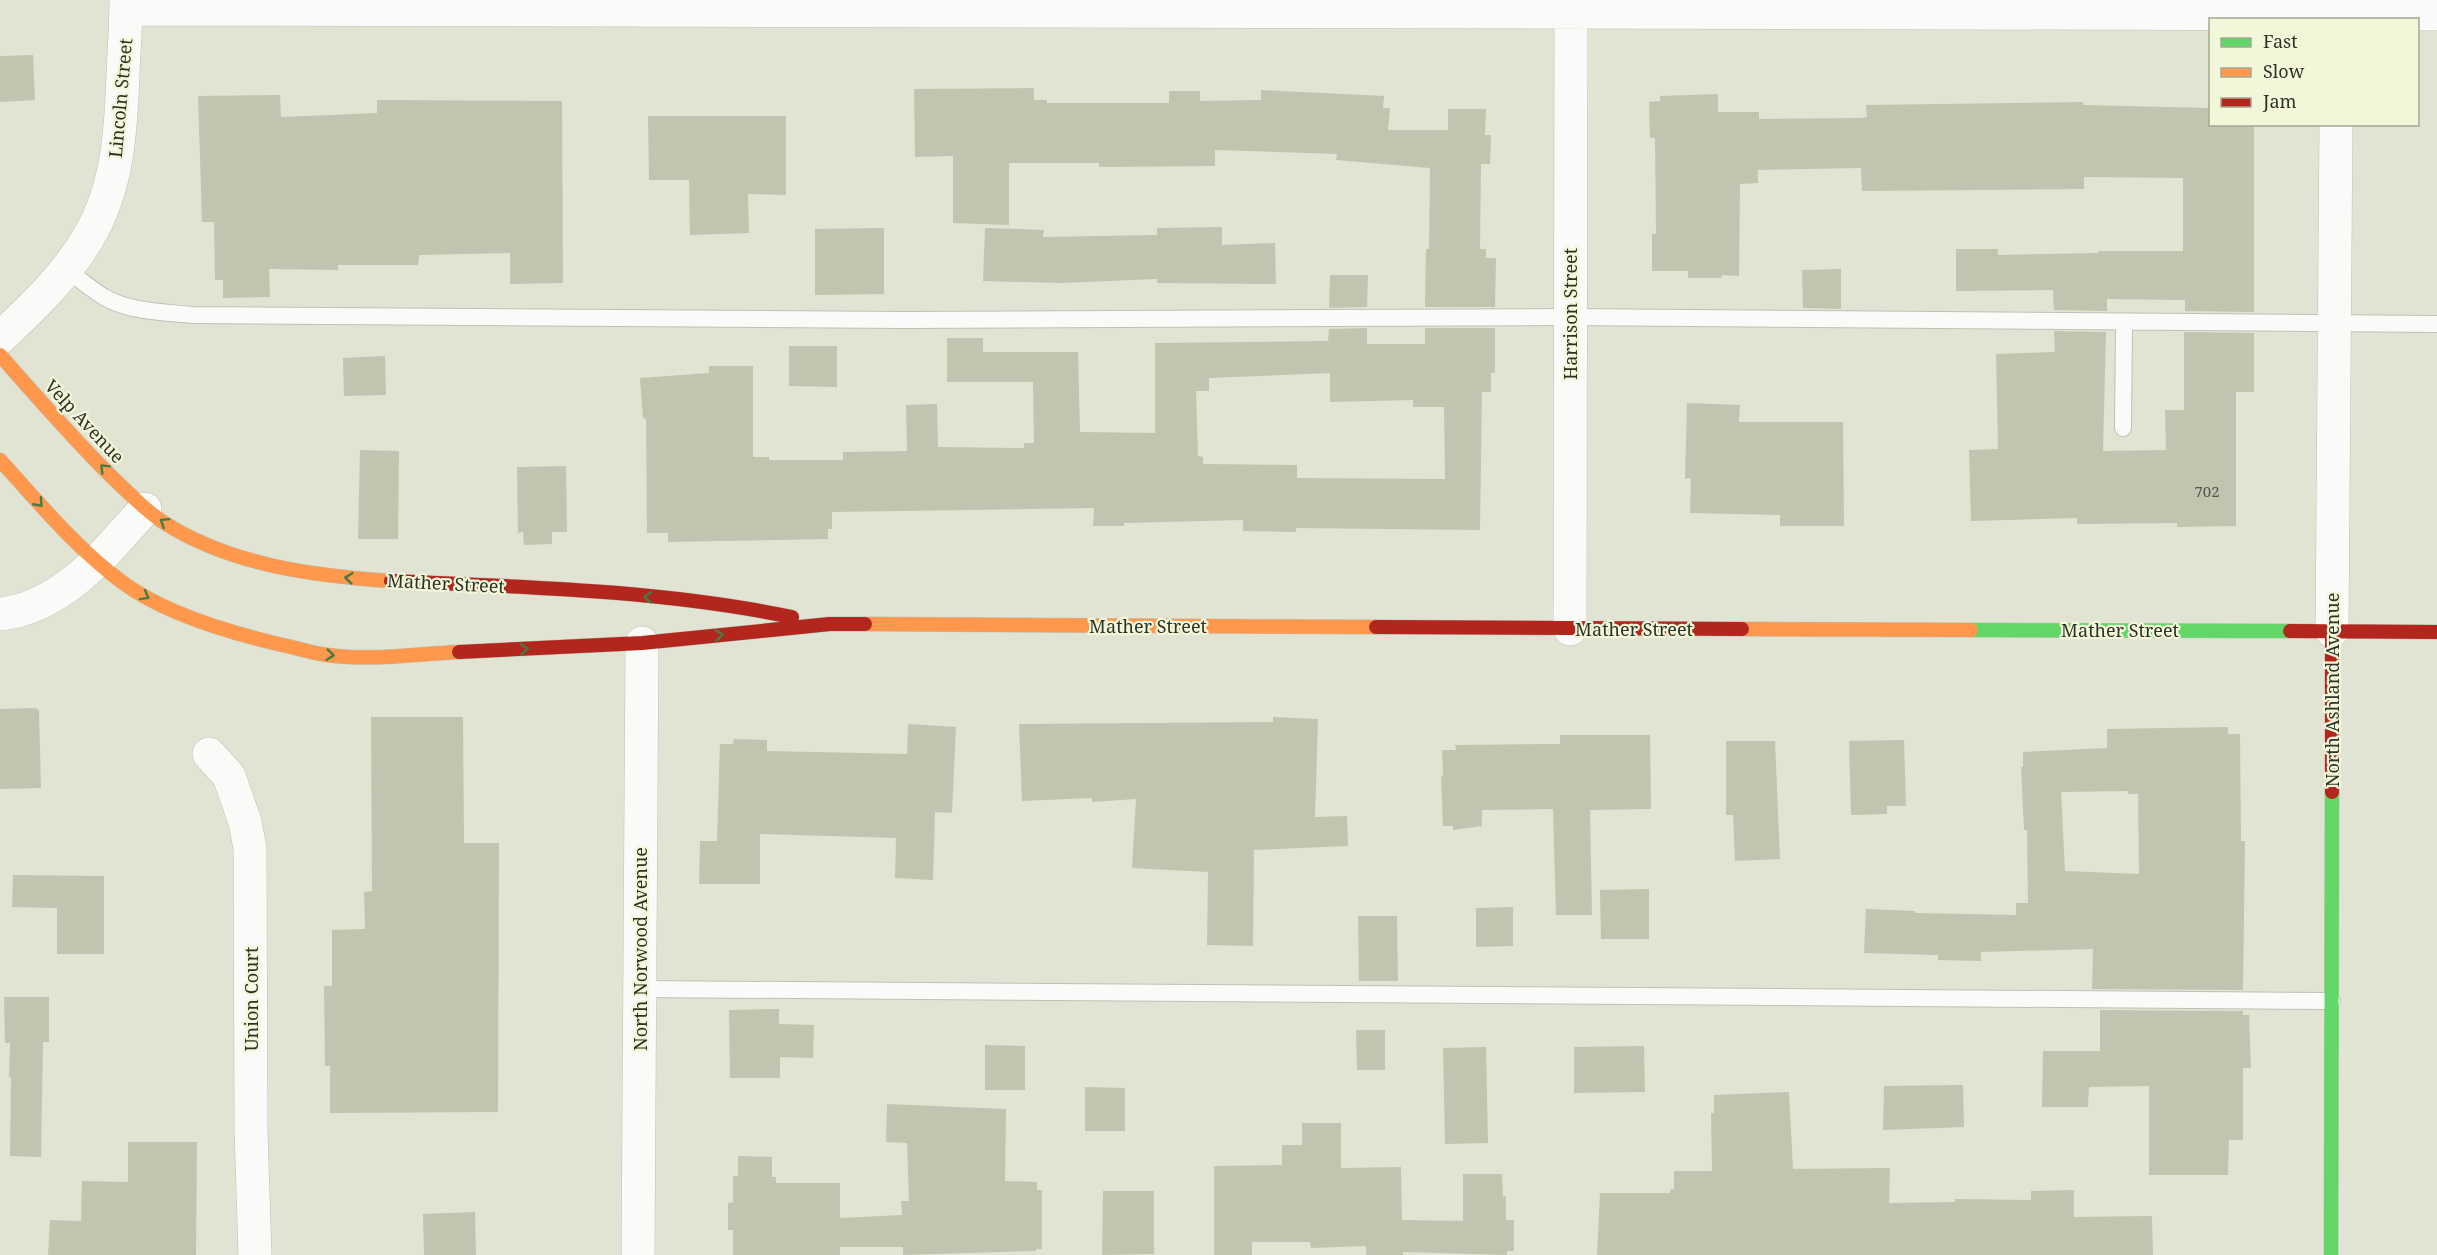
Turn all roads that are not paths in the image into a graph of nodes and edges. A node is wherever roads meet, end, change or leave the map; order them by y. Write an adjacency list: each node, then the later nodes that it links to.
1 (126, 4): 2 (street); 7 (street, Lincoln Street)
2 (1014, 5): 3 (street)
3 (1571, 6): 4 (street); 8 (street, Harrison Street)
4 (2337, 11): 5 (street)
5 (2437, 14)
6 (2336, 126): 10 (street, North Ashland Avenue)
7 (66, 269): 8 (lane); 12 (street, Lincoln Street)
8 (1570, 317): 9 (lane); 20 (street, Harrison Street)
9 (2124, 323): 10 (lane); 14 (lane)
10 (2334, 324): 11 (lane); 21 (street, North Ashland Avenue)
11 (2437, 324)
12 (0, 338)
13 (0, 355): 16 (main road, Velp Avenue, one-way to 13)
14 (2123, 428)
15 (0, 460): 17 (main road, one-way to 17)
16 (145, 510): 17 (street); 19 (main road, Mather Street, one-way to 16)
17 (97, 562): 18 (street); 23 (main road, Mather Street, one-way to 23)
18 (0, 614)
19 (830, 624): 20 (main road, Mather Street); 23 (main road, Mather Street, one-way to 19)
20 (1570, 629): 21 (main road, Mather Street)
21 (2332, 631): 22 (main road, Mather Street); 26 (main road, North Ashland Avenue)
22 (2437, 632)
23 (642, 643): 25 (street, North Norwood Avenue)
24 (209, 754): 27 (street, Union Court)
25 (639, 989): 26 (lane); 28 (street, North Norwood Avenue)
26 (2331, 1001): 29 (main road, North Ashland Avenue)
27 (255, 1255)
28 (638, 1255)
29 (2331, 1255)

